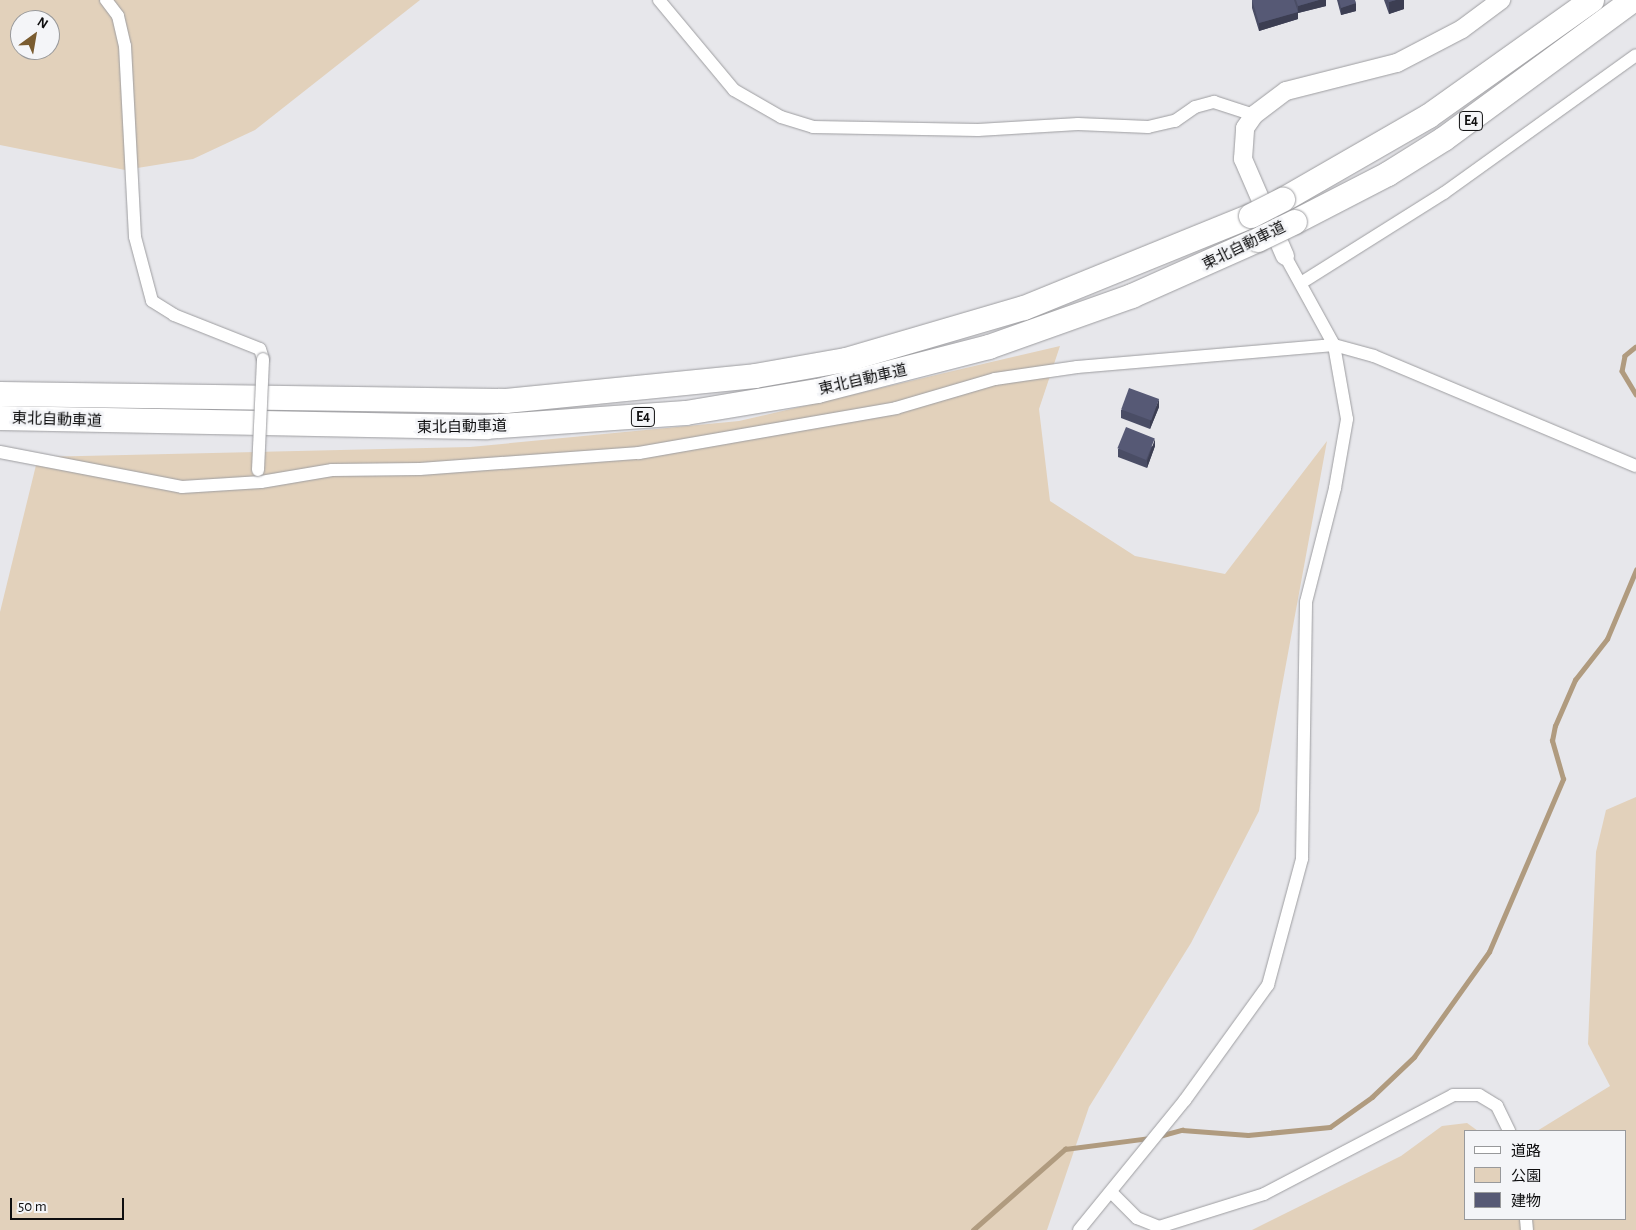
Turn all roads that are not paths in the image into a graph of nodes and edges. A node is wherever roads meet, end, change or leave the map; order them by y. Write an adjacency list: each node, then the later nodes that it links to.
1 (106, 0): 15 (street, bridge)
2 (658, 0): 7 (street)
3 (1500, 0): 7 (street)
4 (1592, 0): 11 (highway, 東北自動車道 / E4, bridge)
5 (1633, 0): 12 (highway, 東北自動車道 / E4, bridge)
6 (1636, 55): 9 (street)
7 (1254, 115): 8 (street)
8 (1285, 256): 9 (street)
9 (1301, 283): 10 (street)
10 (1334, 345): 14 (street); 15 (street); 17 (street)
11 (0, 394)
12 (0, 418)
13 (0, 452): 15 (street)
14 (1636, 466)
15 (259, 476)
16 (1509, 1130): 17 (street)
17 (1111, 1192): 18 (street)
18 (1079, 1230)

